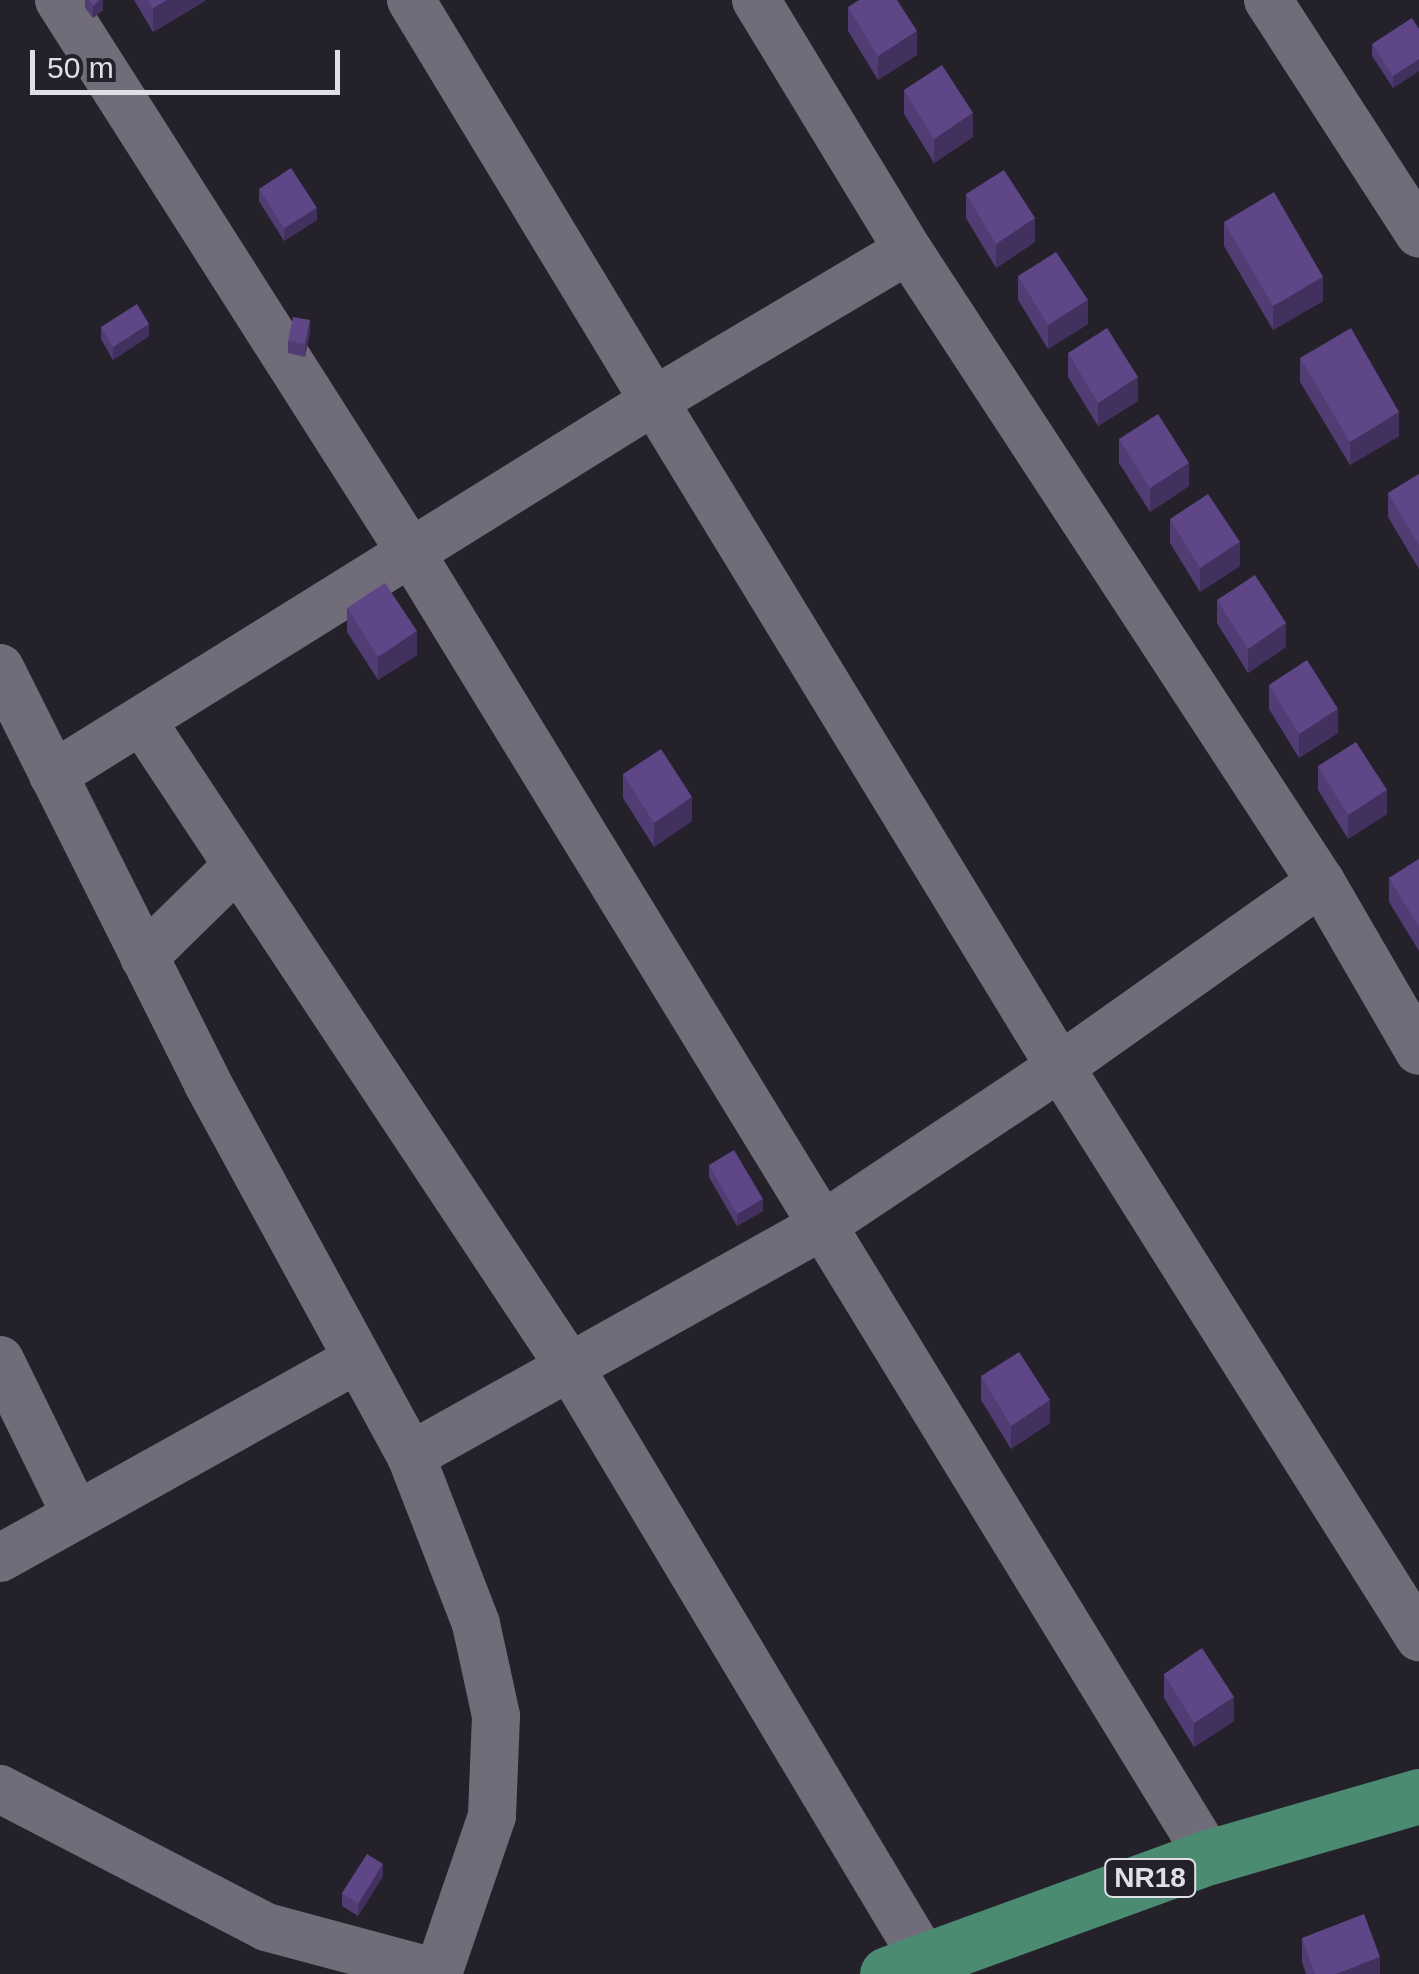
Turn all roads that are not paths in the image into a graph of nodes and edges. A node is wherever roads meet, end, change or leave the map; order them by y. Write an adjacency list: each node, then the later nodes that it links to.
1 (59, 0): 8 (street)
2 (411, 0): 7 (street)
3 (756, 0): 6 (street)
4 (1268, 0): 5 (street)
5 (1419, 233)
6 (908, 250): 7 (street); 13 (street)
7 (654, 401): 8 (street); 16 (street)
8 (412, 556): 10 (street); 17 (street)
9 (0, 668): 11 (street)
10 (142, 721): 11 (street); 12 (street)
11 (53, 775): 14 (street)
12 (237, 866): 14 (street); 20 (street)
13 (1321, 882): 15 (street); 16 (street)
14 (144, 956): 18 (street)
15 (1419, 1050)
16 (1060, 1066): 17 (street); 24 (street)
17 (820, 1227): 20 (street); 27 (street)
18 (358, 1359): 21 (street); 22 (street)
19 (0, 1360): 22 (street)
20 (571, 1369): 21 (street); 28 (street)
21 (411, 1456): 29 (street)
22 (76, 1514): 23 (street)
23 (0, 1558)
24 (1419, 1636)
25 (0, 1789): 29 (street)
26 (1419, 1796): 27 (main road, NR18)
27 (1209, 1857): 28 (main road, NR18)
28 (905, 1967)
29 (438, 1974)

